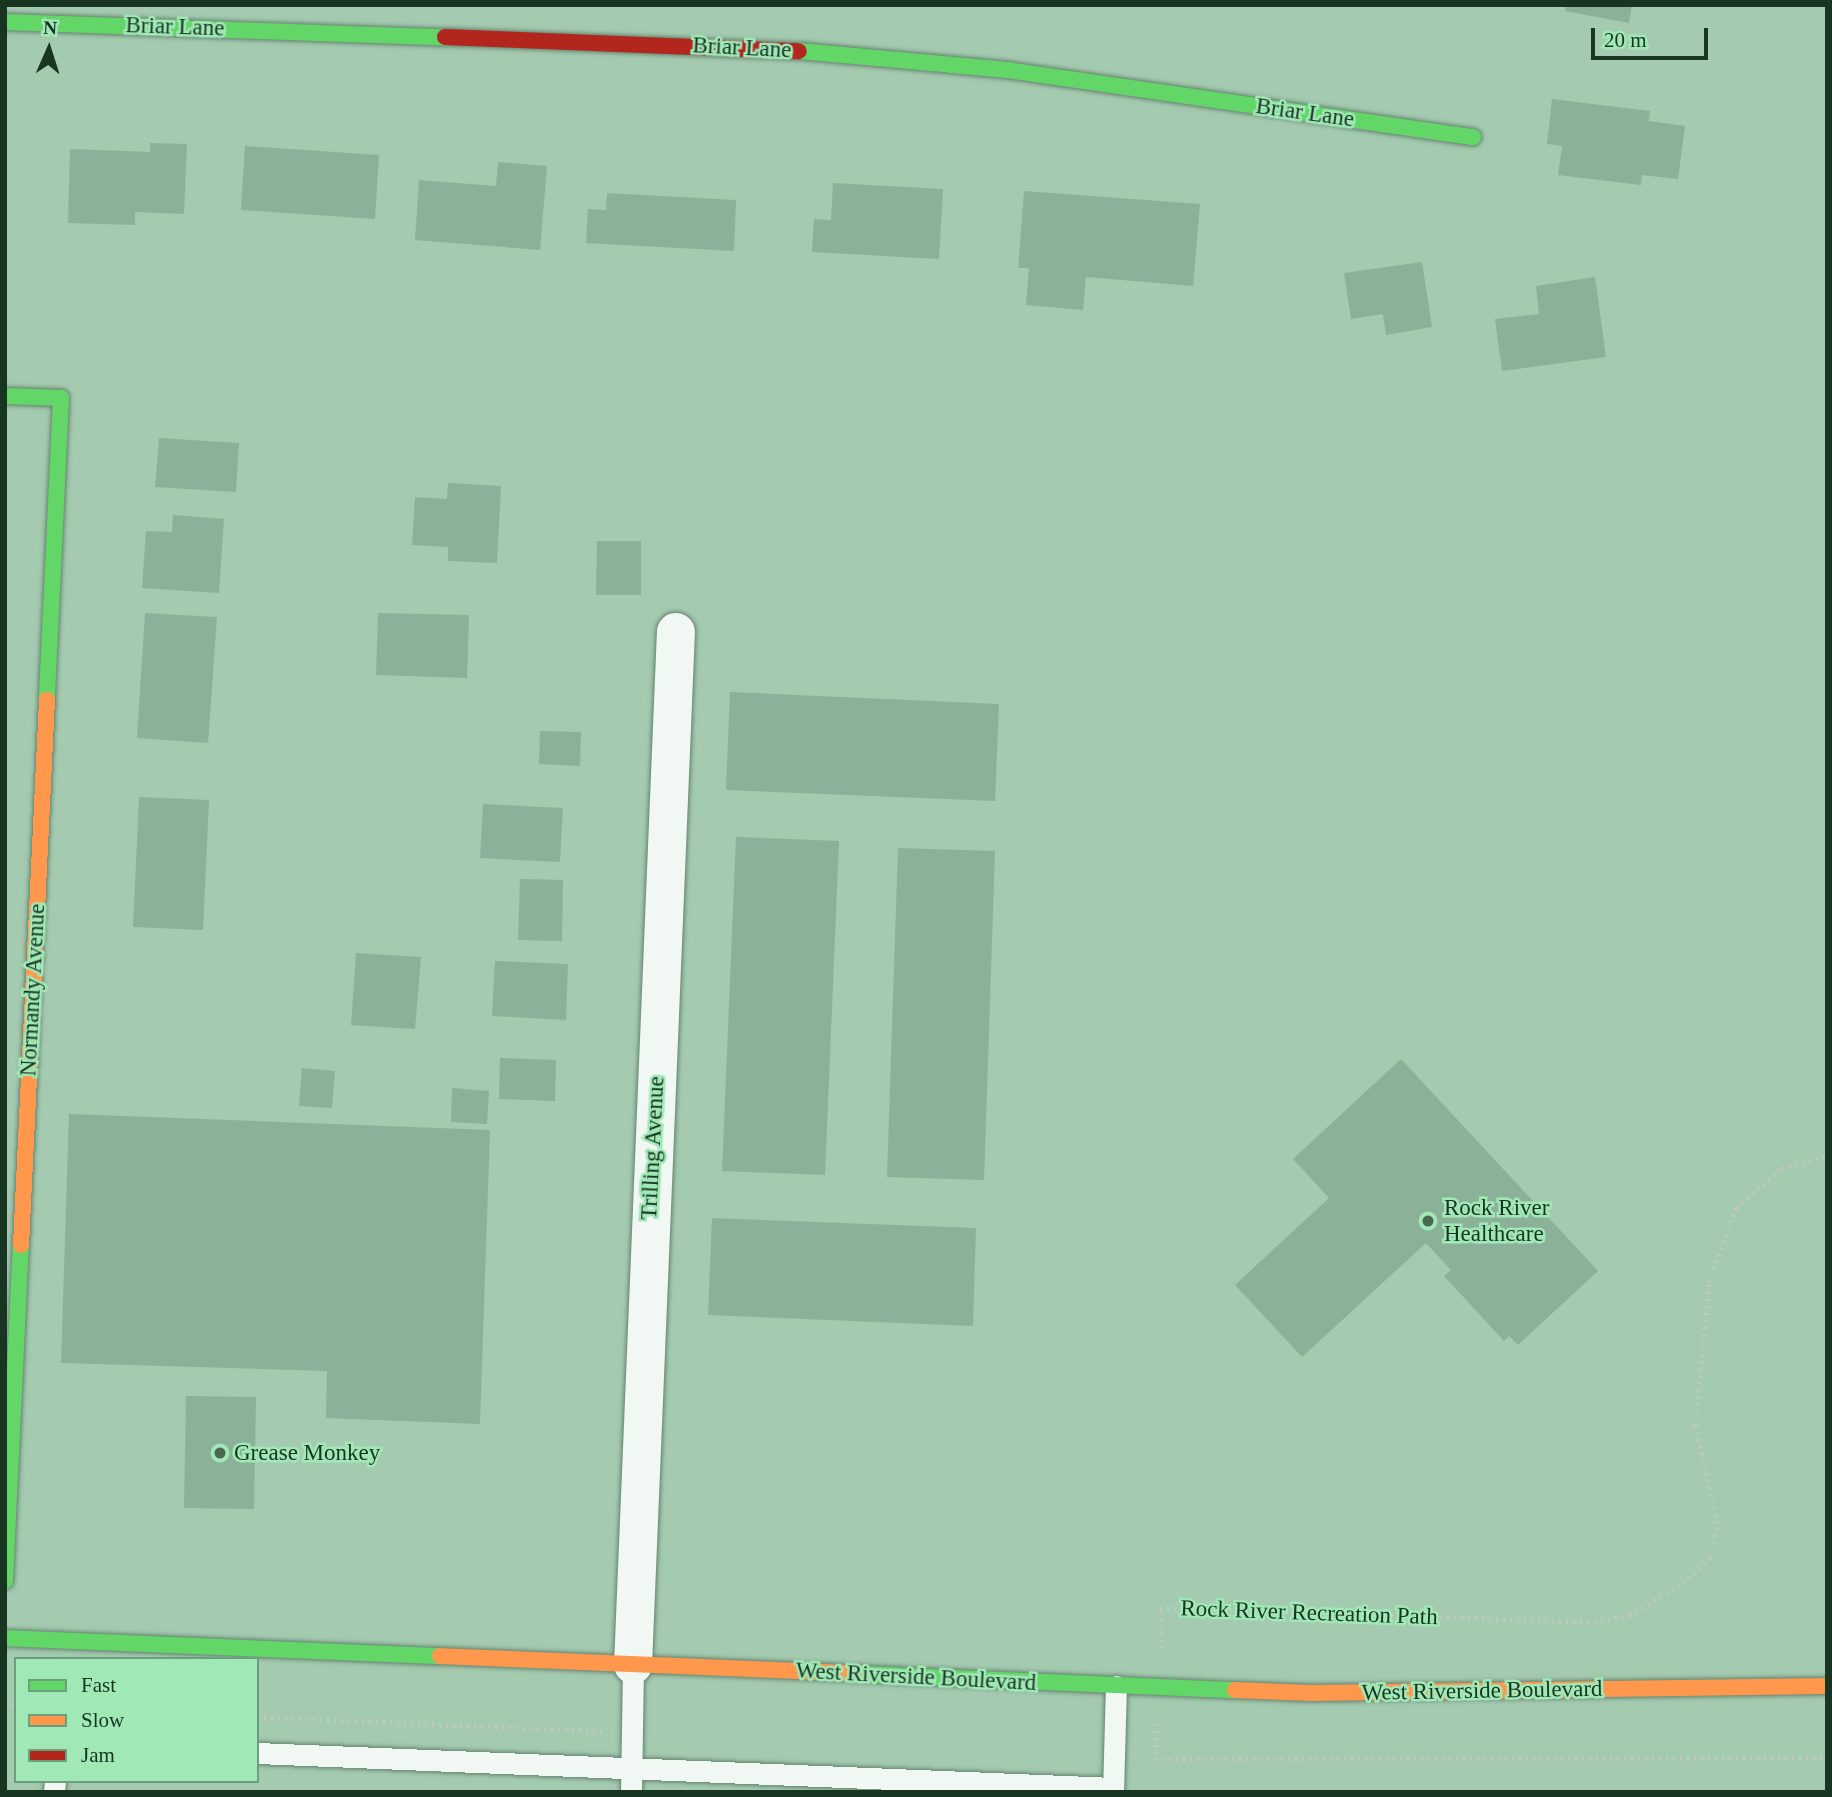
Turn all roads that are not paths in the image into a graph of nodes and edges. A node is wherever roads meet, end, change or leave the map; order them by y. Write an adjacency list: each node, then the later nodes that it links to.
1 (5, 22): 2 (street, Briar Lane)
2 (1473, 137)
3 (5, 396): 5 (street, Normandy Avenue)
4 (676, 632): 8 (street, Trilling Avenue)
5 (5, 1581)
6 (5, 1638): 7 (street, West Riverside Boulevard)
7 (60, 1650): 8 (street, West Riverside Boulevard)
8 (633, 1665): 9 (street, West Riverside Boulevard); 12 (lane)
9 (1116, 1686): 10 (street, West Riverside Boulevard); 13 (lane)
10 (1827, 1686)
11 (259, 1753): 12 (lane)
12 (632, 1768): 13 (lane); 14 (lane)
13 (1113, 1790)
14 (631, 1792)

